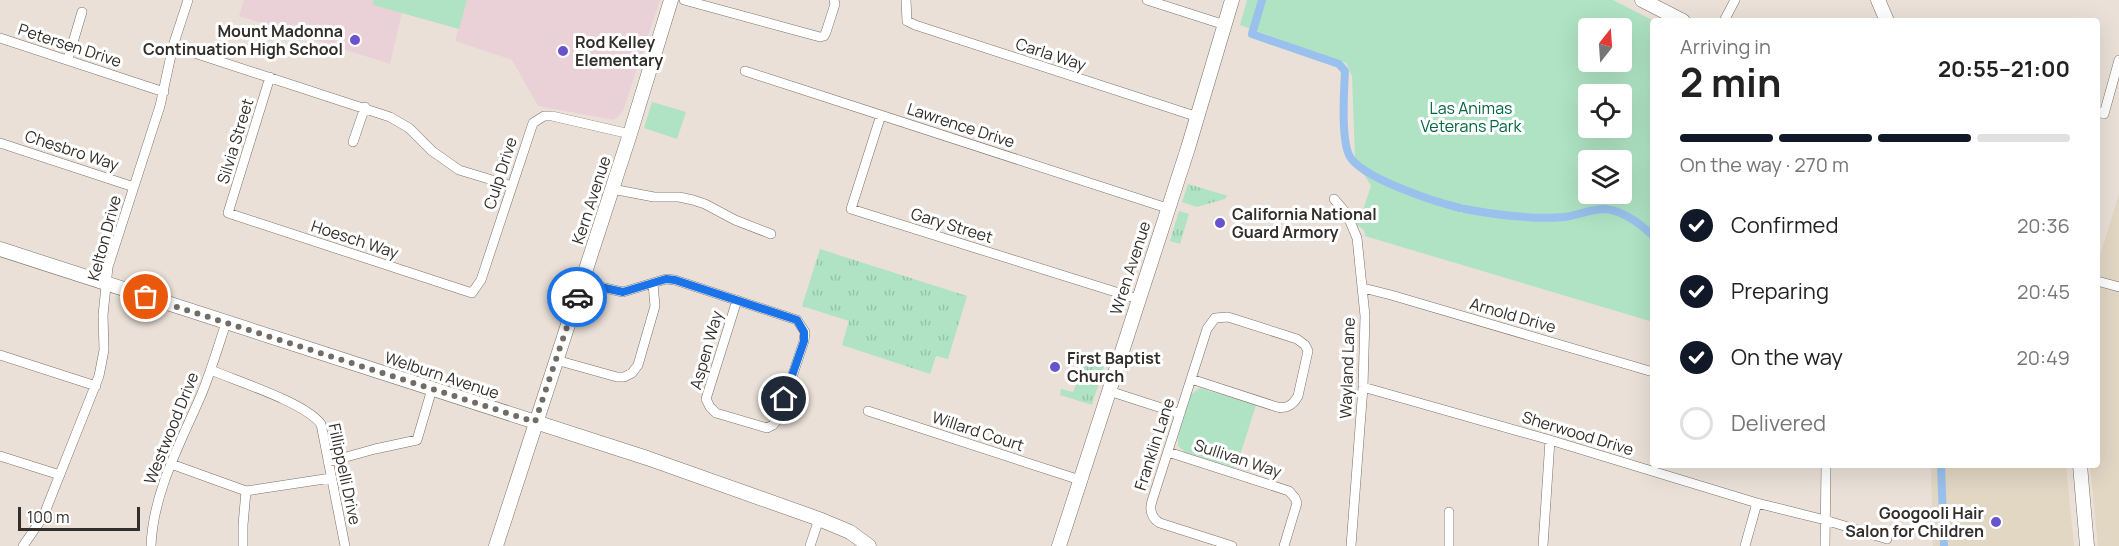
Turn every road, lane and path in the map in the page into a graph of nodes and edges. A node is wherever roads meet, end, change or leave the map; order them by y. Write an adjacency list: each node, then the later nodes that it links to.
1 (188, 0): 17 (street, Kelton Drive)
2 (671, 0): 27 (street, Kern Avenue)
3 (684, 0): 4 (street)
4 (834, 0)
5 (1147, 0): 15 (street)
6 (1232, 0): 15 (street, Wren Avenue)
7 (1642, 0): 12 (street)
8 (1735, 0): 13 (street)
9 (1878, 0): 14 (street)
10 (905, 4): 26 (street, Carla Way)
11 (82, 12): 18 (street)
12 (1677, 18)
13 (1726, 18)
14 (1886, 18)
15 (1225, 25): 26 (street, Wren Avenue)
16 (0, 38): 18 (street, Petersen Drive)
17 (173, 46): 21 (street); 22 (street, Kelton Drive)
18 (68, 60): 22 (street, Petersen Drive)
19 (2119, 60): 24 (street)
20 (745, 71): 25 (street, Lawrence Drive)
21 (270, 77): 23 (street); 35 (street, Silvia Street)
22 (164, 92): 31 (street, Kelton Drive)
23 (364, 107): 28 (street); 30 (street)
24 (2100, 112)
25 (881, 115): 34 (street, Lawrence Drive); 45 (street, Gary Street)
26 (1198, 117): 34 (street, Wren Avenue)
27 (630, 134): 30 (street, Culp Drive); 32 (street, Kern Avenue)
28 (353, 142)
29 (0, 143): 31 (street, Chesbro Way)
30 (512, 186): 44 (street, Culp Drive)
31 (134, 187): 40 (street, Kelton Drive)
32 (612, 189): 36 (street); 39 (street, Kern Avenue)
33 (1334, 198): 43 (street, Wayland Lane)
34 (1167, 208): 45 (street, Wren Avenue)
35 (228, 213): 44 (street, Hoesch Way)
36 (771, 234)
37 (0, 249): 40 (street, Welburn Avenue)
38 (2100, 282): 42 (street)
39 (582, 283): 41 (street); 49 (street, Kern Avenue)
40 (106, 284): 47 (street, Welburn Avenue); 53 (street, Kelton Drive)
41 (653, 284): 46 (street); 49 (street)
42 (2119, 287)
43 (1363, 288): 51 (street, Arnold Drive); 54 (street, Wayland Lane)
44 (472, 293)
45 (1138, 299): 56 (street, Wren Avenue)
46 (737, 300): 46 (street, Aspen Way)
47 (226, 323): 50 (street, Westwood Drive); 55 (street, Welburn Avenue)
48 (0, 355): 53 (street)
49 (556, 360): 59 (street, Kern Avenue)
50 (211, 370): 63 (street, Fillippelli Drive); 64 (street, Westwood Drive)
51 (1650, 371)
52 (1191, 379): 52 (street, Franklin Lane); 58 (street, Franklin Lane)
53 (96, 386): 67 (street, Kelton Drive)
54 (1363, 387): 60 (street, Sherwood Drive); 86 (street, Wayland Lane)
55 (432, 389): 59 (street, Welburn Avenue); 63 (street)
56 (1108, 391): 58 (street); 69 (street, Wren Avenue)
57 (867, 411): 69 (street, Willard Court)
58 (1180, 414): 61 (street, Franklin Lane)
59 (535, 422): 73 (street, Welburn Avenue); 80 (street, Kern Avenue)
60 (1550, 440): 71 (street, Sherwood Drive); 88 (street)
61 (1168, 452): 84 (street, Franklin Lane); 85 (street, Sullivan Way)
62 (0, 456): 67 (street)
63 (328, 462): 68 (street, Fillippelli Drive)
64 (171, 464): 70 (street); 77 (street, Westwood Drive)
65 (1826, 468): 74 (street)
66 (2080, 468): 91 (street)
67 (60, 475): 76 (street, Kelton Drive)
68 (331, 478): 70 (street); 79 (street, Fillippelli Drive)
69 (1080, 480): 83 (street, Wren Avenue)
70 (246, 491): 78 (street)
71 (1757, 503): 74 (street, Sherwood Drive); 89 (street)
72 (1449, 512): 87 (street)
73 (819, 519): 81 (street); 82 (street, Welburn Avenue)
74 (1825, 519): 75 (street, Sherwood Drive); 90 (street)
75 (1887, 539)
76 (23, 546)
77 (151, 546)
78 (243, 546)
79 (345, 546)
80 (496, 546)
81 (810, 546)
82 (869, 546)
83 (1059, 546)
84 (1232, 546)
85 (1284, 546)
86 (1351, 546)
87 (1449, 546)
88 (1543, 546)
89 (1745, 546)
90 (1825, 546)
91 (2087, 546)

